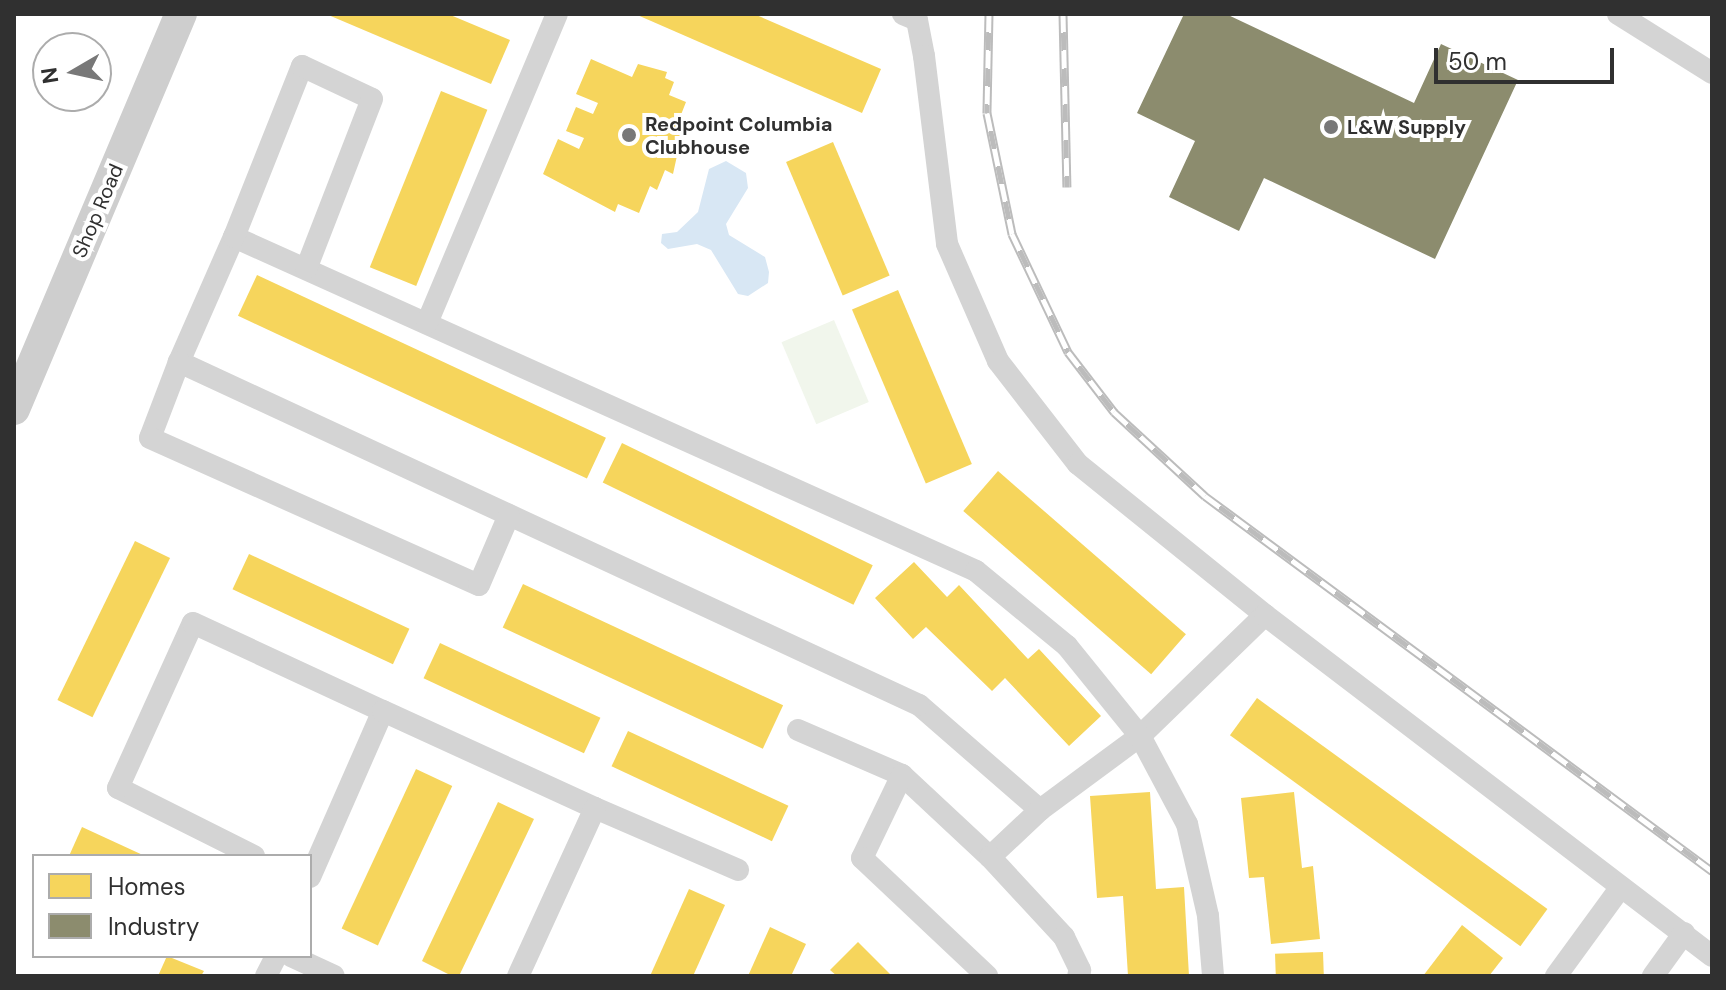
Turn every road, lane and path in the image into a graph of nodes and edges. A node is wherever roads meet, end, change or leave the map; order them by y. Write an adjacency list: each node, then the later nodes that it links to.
1 (181, 14): 10 (street, Shop Road)
2 (557, 14): 8 (street)
3 (1618, 14): 5 (street)
4 (913, 16): 12 (street)
5 (1712, 73)
6 (234, 237): 7 (street); 7 (street); 9 (street)
7 (306, 269): 8 (street)
8 (427, 323): 15 (street)
9 (179, 362): 11 (street); 11 (street)
10 (14, 409)
11 (509, 515): 18 (street)
12 (1265, 615): 15 (street); 23 (street)
13 (383, 711): 17 (street); 19 (street); 22 (street)
14 (798, 730): 16 (street)
15 (1140, 736): 18 (street); 33 (street)
16 (902, 775): 20 (street); 31 (street)
17 (595, 808): 21 (street); 30 (street)
18 (1040, 810): 20 (street)
19 (250, 854)
20 (990, 857): 32 (street)
21 (738, 870)
22 (312, 872)
23 (1621, 887): 24 (street); 34 (street)
24 (1684, 933): 25 (street); 35 (street)
25 (1712, 956)
26 (275, 958): 28 (street)
27 (295, 958): 29 (street)
28 (266, 976)
29 (334, 976)
30 (518, 976)
31 (987, 976)
32 (1078, 976)
33 (1213, 976)
34 (1556, 976)
35 (1653, 976)

